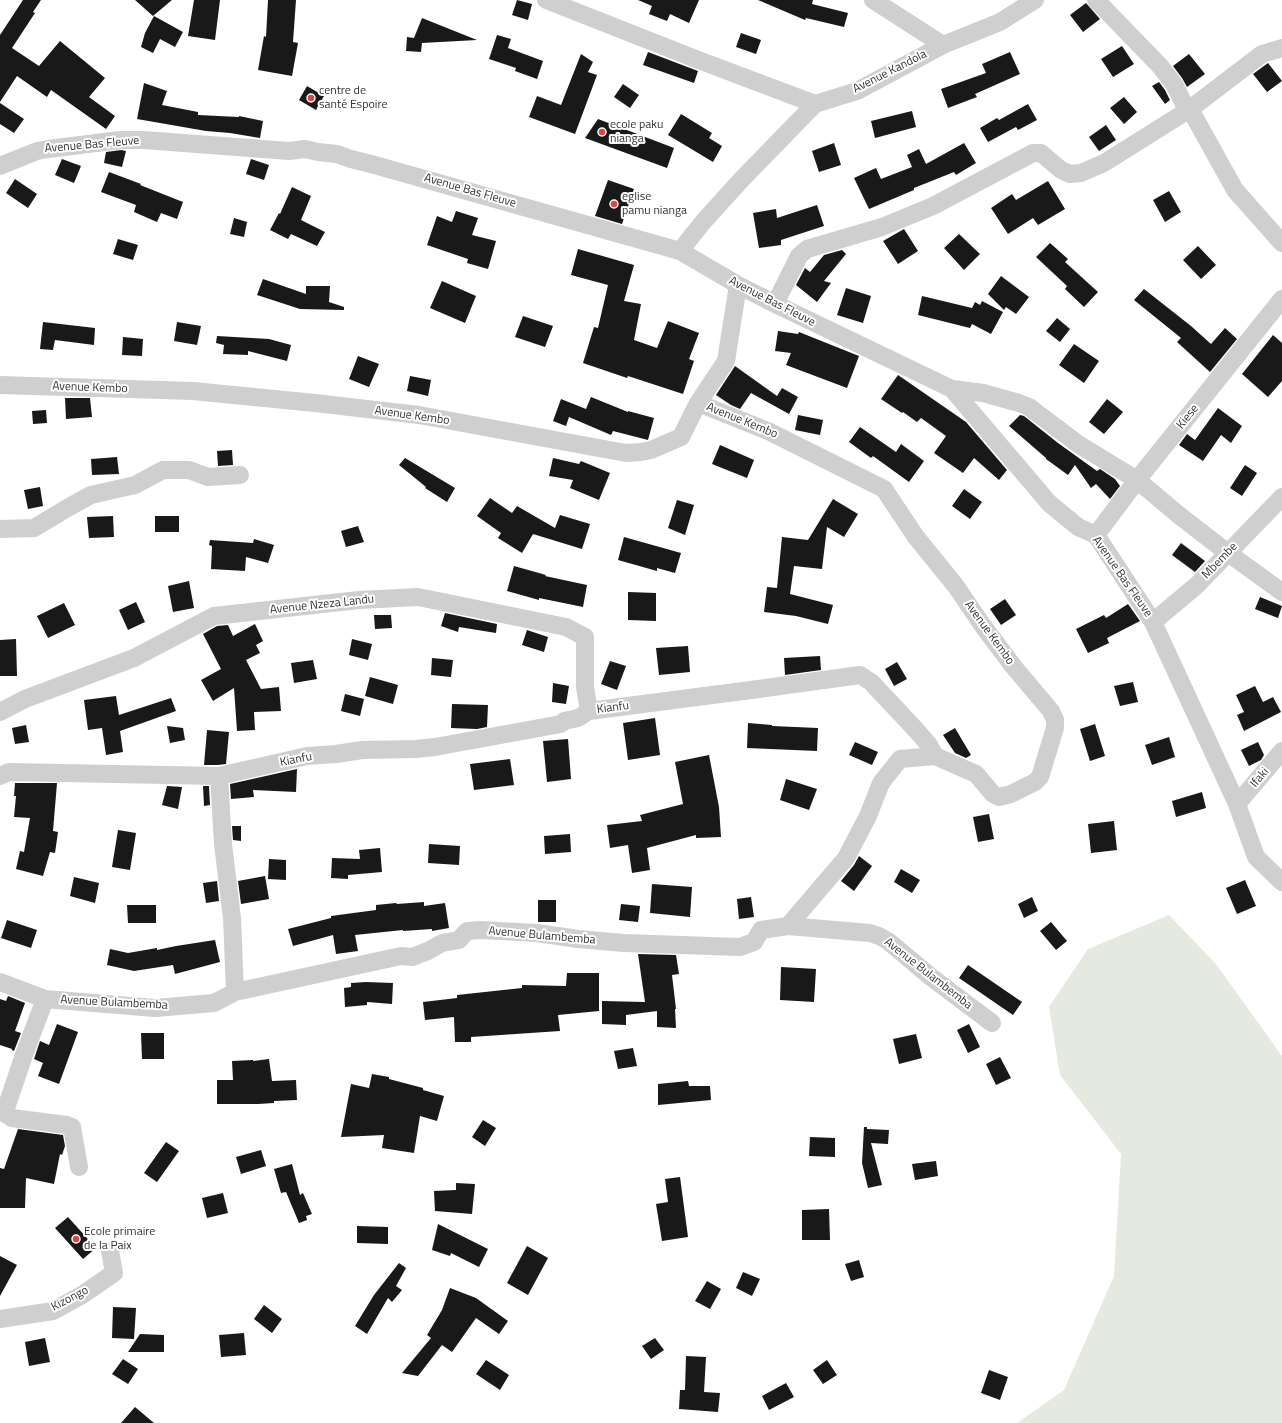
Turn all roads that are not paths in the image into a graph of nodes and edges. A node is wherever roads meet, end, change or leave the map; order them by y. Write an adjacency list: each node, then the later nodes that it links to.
1 (546, 0): 7 (street)
2 (873, 0): 5 (street)
3 (1035, 0): 5 (street, Avenue Kandola)
4 (1096, 0): 8 (street)
5 (943, 45): 7 (street, Avenue Kandola)
6 (1282, 48): 8 (street)
7 (815, 104): 11 (street, Avenue Kandola)
8 (1190, 109): 10 (street); 14 (street)
9 (0, 166): 11 (street, Avenue Bas Fleuve)
10 (1282, 243)
11 (680, 251): 12 (street, Avenue Bas Fleuve)
12 (738, 285): 14 (street, Avenue Bas Fleuve); 17 (street)
13 (1282, 299): 19 (street, Kiese)
14 (775, 304): 16 (street, Avenue Bas Fleuve)
15 (0, 385): 17 (street, Avenue Kembo)
16 (952, 389): 19 (street); 22 (street, Avenue Bas Fleuve)
17 (698, 403): 29 (street, Avenue Kembo)
18 (240, 475): 21 (street)
19 (1138, 480): 22 (street, Kiese); 23 (street)
20 (1282, 497): 23 (street, Mbembe)
21 (0, 529)
22 (1096, 535): 25 (street, Avenue Bas Fleuve)
23 (1228, 553): 24 (street); 25 (street, Mbembe)
24 (1282, 592)
25 (1154, 622): 32 (street, Avenue Bas Fleuve)
26 (589, 711): 27 (street, Avenue Nzeza Landu); 29 (street, Kianfu); 31 (street, Kianfu)
27 (0, 712)
28 (1282, 751): 32 (street, Ifaki)
29 (935, 756): 34 (street)
30 (0, 776): 31 (street, Kianfu)
31 (220, 776): 36 (street)
32 (1237, 804): 33 (street, Avenue Bas Fleuve)
33 (1282, 882)
34 (788, 926): 36 (street, Avenue Bulambemba); 38 (street, Avenue Bulambemba)
35 (0, 982): 37 (street, Avenue Bulambemba)
36 (235, 992): 37 (street, Avenue Bulambemba)
37 (45, 998): 39 (street)
38 (992, 1023)
39 (79, 1167)
40 (110, 1251): 41 (street, Kizongo)
41 (0, 1319)

